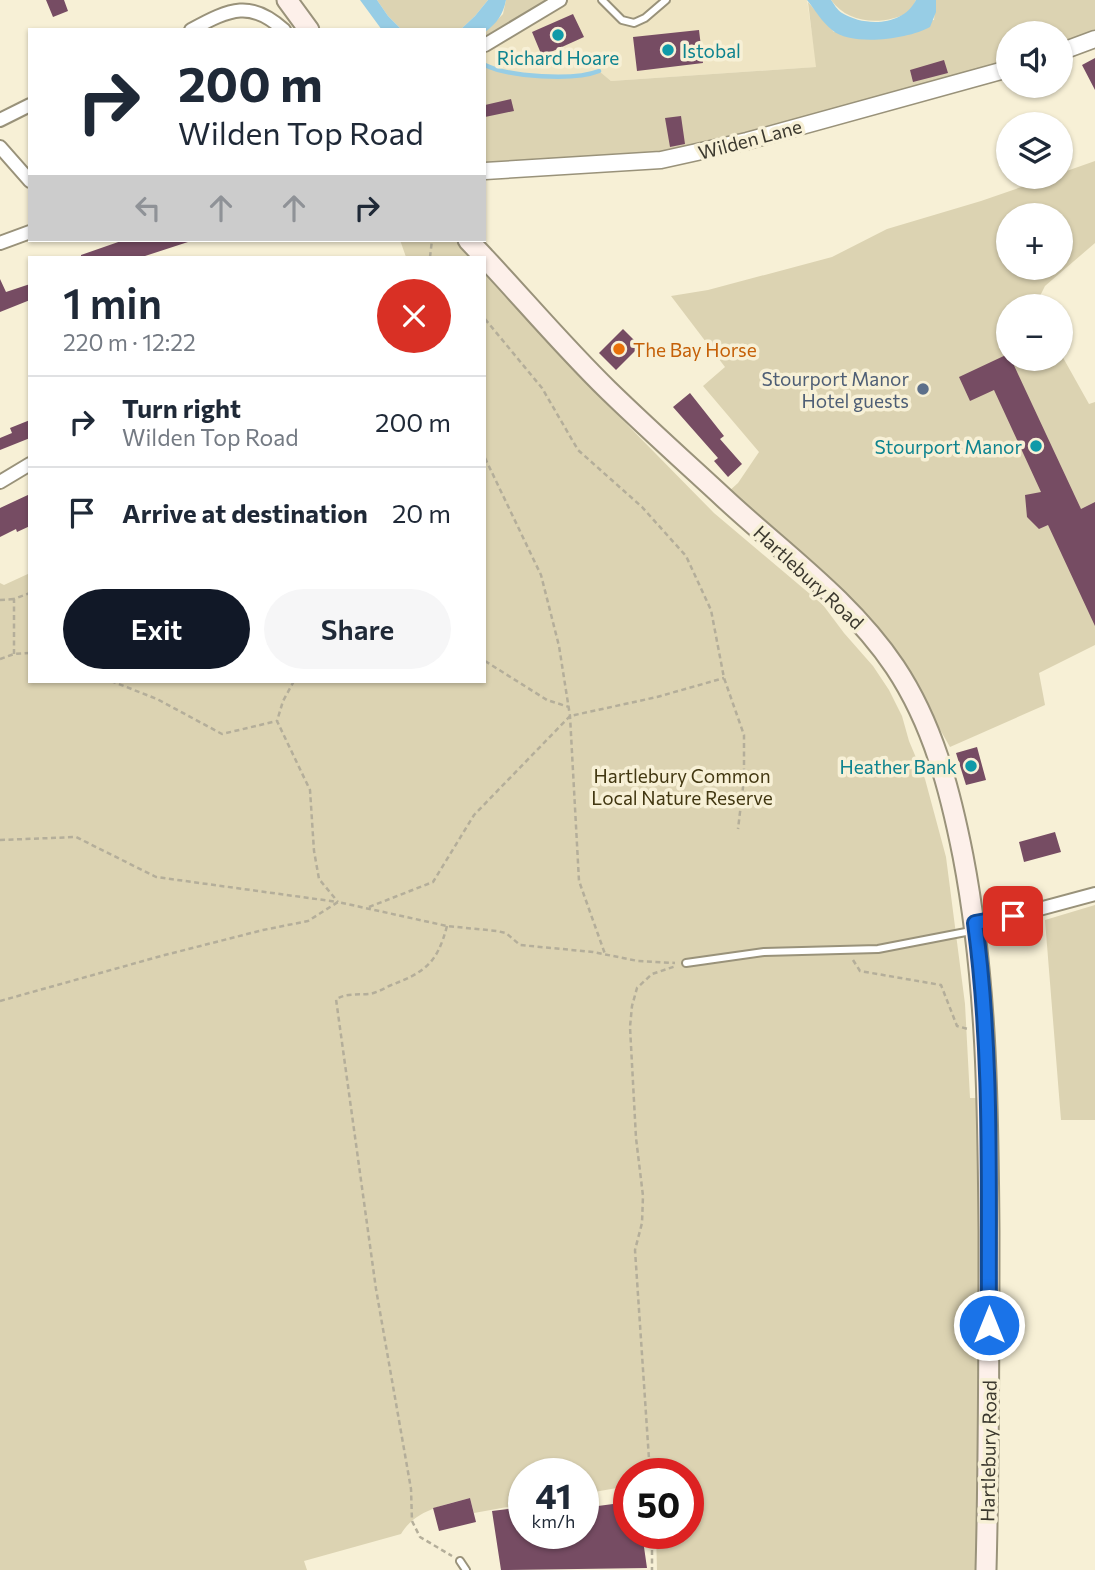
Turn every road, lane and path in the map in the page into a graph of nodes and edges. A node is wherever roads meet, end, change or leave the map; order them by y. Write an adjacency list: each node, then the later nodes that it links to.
1 (288, 0): 7 (main road)
2 (560, 0): 9 (street)
3 (603, 0): 4 (lane)
4 (666, 0)
5 (195, 28): 6 (street)
6 (283, 28)
7 (308, 28)
8 (1095, 39): 10 (street)
9 (486, 44)
10 (1073, 47)
11 (996, 72): 15 (street, Wilden Lane)
12 (28, 105): 13 (street)
13 (0, 120)
14 (0, 147): 16 (street)
15 (486, 171)
16 (28, 179)
17 (28, 233): 19 (street)
18 (470, 242): 20 (main road, Hartlebury Road)
19 (0, 243)
20 (482, 256)
21 (486, 260): 45 (main road, Hartlebury Road)
22 (486, 320): 33 (path)
23 (486, 460): 36 (path)
24 (28, 465): 25 (street)
25 (0, 482)
26 (28, 594): 27 (path)
27 (14, 599): 28 (path); 30 (path)
28 (0, 600)
29 (28, 653): 30 (path)
30 (15, 654): 31 (path)
31 (0, 659)
32 (486, 662): 36 (path)
33 (724, 678): 37 (path); 39 (path)
34 (116, 683): 38 (path)
35 (293, 683): 38 (path)
36 (569, 707): 37 (path)
37 (570, 716): 43 (path); 47 (path)
38 (277, 721): 42 (path)
39 (738, 830)
40 (0, 840): 42 (path)
41 (1095, 894): 45 (street)
42 (338, 902): 43 (path); 49 (path)
43 (366, 908): 44 (path)
44 (447, 926): 47 (path); 53 (path)
45 (976, 927): 46 (lane); 50 (main road, Hartlebury Road)
46 (846, 949): 48 (lane); 50 (path)
47 (605, 954): 48 (path)
48 (686, 963): 51 (path)
49 (0, 1001)
50 (985, 1030): 56 (main road, Hartlebury Road)
51 (649, 1458)
52 (652, 1549): 55 (path)
53 (460, 1561): 54 (lane)
54 (466, 1570)
55 (652, 1570)
56 (986, 1570)

